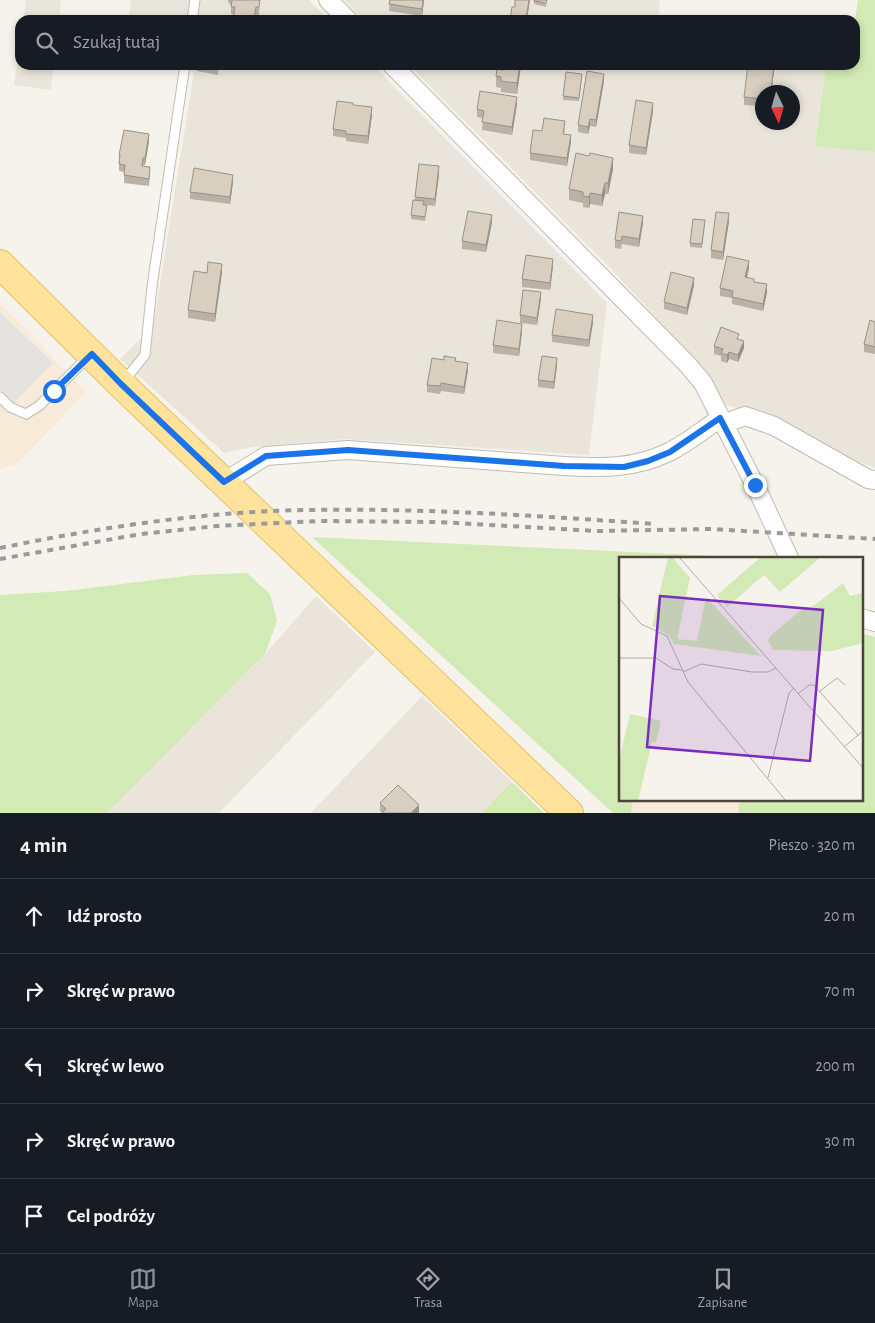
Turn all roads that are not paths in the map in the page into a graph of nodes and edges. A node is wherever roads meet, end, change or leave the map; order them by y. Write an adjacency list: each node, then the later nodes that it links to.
1 (195, 0): 3 (lane)
2 (328, 0): 4 (street)
3 (193, 15)
4 (343, 15)
5 (184, 70): 9 (lane)
6 (397, 70): 11 (street)
7 (0, 264): 8 (main road)
8 (92, 354): 9 (main road); 10 (lane)
9 (121, 384): 13 (main road)
10 (0, 397)
11 (722, 421): 12 (street); 13 (street); 14 (street)
12 (875, 480)
13 (224, 482): 17 (main road)
14 (789, 557)
15 (862, 618): 16 (street)
16 (875, 622)
17 (569, 813)

